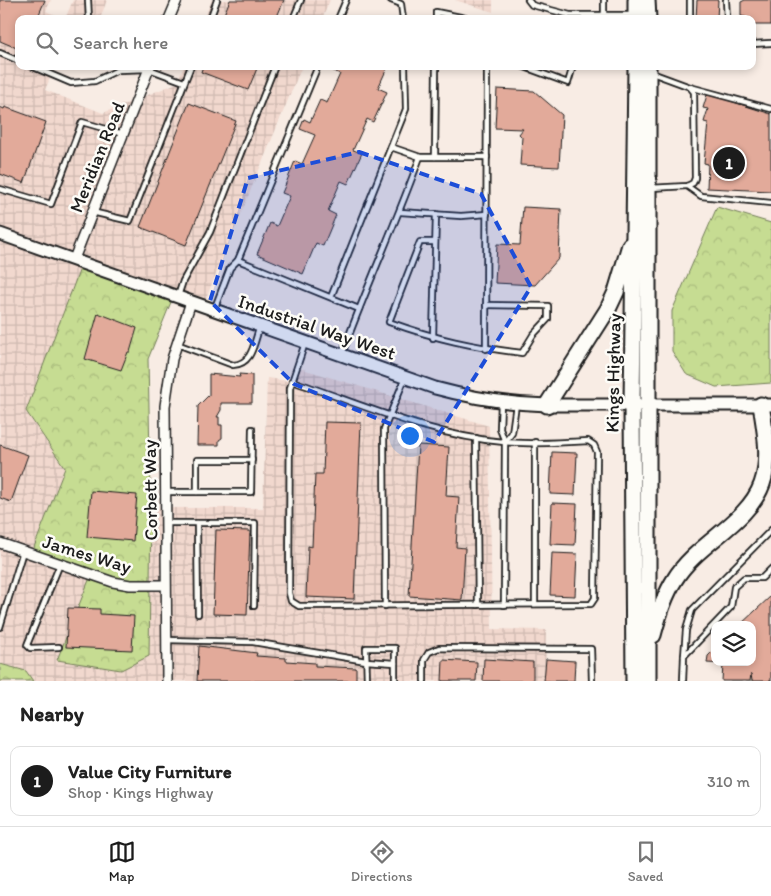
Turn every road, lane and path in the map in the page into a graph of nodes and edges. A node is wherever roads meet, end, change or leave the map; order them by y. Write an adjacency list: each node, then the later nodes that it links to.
1 (88, 0): 13 (lane)
2 (177, 0): 14 (street)
3 (217, 0): 15 (lane)
4 (301, 0): 16 (lane)
5 (346, 0): 17 (lane)
6 (391, 0): 18 (lane)
7 (528, 0): 21 (lane)
8 (604, 0): 22 (lane)
9 (648, 0): 12 (main road)
10 (690, 0): 24 (lane)
11 (726, 0): 25 (lane)
12 (639, 13): 23 (lane)
13 (89, 15)
14 (171, 15)
15 (211, 15)
16 (295, 15)
17 (340, 15)
18 (403, 15)
19 (436, 15): 20 (lane)
20 (451, 15)
21 (570, 15)
22 (604, 15)
23 (616, 15)
24 (690, 15)
25 (727, 15)
26 (771, 43): 27 (lane)
27 (756, 44)
28 (0, 53): 29 (lane)
29 (15, 59)
30 (42, 70): 31 (lane)
31 (114, 70)
32 (149, 70): 48 (street, Meridian Road)
33 (155, 70): 45 (lane)
34 (189, 70): 45 (lane)
35 (273, 70): 66 (lane)
36 (316, 70): 65 (lane)
37 (405, 70): 49 (lane)
38 (436, 70): 51 (lane)
39 (487, 70): 52 (lane)
40 (533, 70): 41 (lane)
41 (572, 70)
42 (644, 70): 54 (main road, Kings Highway)
43 (644, 70): 61 (main road, Kings Highway)
44 (649, 70): 46 (lane)
45 (184, 82): 57 (lane)
46 (690, 87): 47 (lane); 53 (lane)
47 (771, 109)
48 (123, 134): 55 (lane); 57 (street, Meridian Road)
49 (391, 147): 50 (lane); 67 (lane)
50 (420, 157): 51 (lane); 58 (lane)
51 (436, 157): 52 (lane)
52 (486, 157): 60 (lane)
53 (688, 186): 54 (lane); 56 (lane)
54 (649, 188): 82 (main road, Kings Highway)
55 (0, 189)
56 (771, 203)
57 (92, 212): 64 (street, Meridian Road)
58 (400, 212): 59 (lane); 70 (lane)
59 (436, 214): 60 (lane); 63 (lane)
60 (486, 214): 69 (lane)
61 (635, 224): 83 (main road); 84 (main road, Kings Highway)
62 (0, 234): 64 (street, Industrial Way West)
63 (435, 242): 73 (lane); 73 (lane)
64 (74, 259): 66 (street, Industrial Way West)
65 (238, 260): 67 (lane); 71 (lane)
66 (178, 296): 68 (street, Industrial Way West)
67 (331, 297): 70 (lane)
68 (191, 302): 71 (street, Industrial Way West); 75 (street, Corbett Way)
69 (486, 305): 76 (lane); 76 (lane)
70 (359, 309): 77 (lane)
71 (214, 310): 72 (street, Industrial Way West)
72 (260, 326): 74 (street, Industrial Way West); 75 (lane)
73 (433, 338): 76 (lane)
74 (306, 342): 77 (street, Industrial Way West); 79 (lane)
75 (176, 343): 93 (street, Corbett Way)
76 (486, 349)
77 (342, 354): 78 (street, Industrial Way West)
78 (406, 376): 80 (street, Industrial Way West); 86 (lane)
79 (292, 381): 86 (lane); 107 (lane)
80 (501, 402): 81 (street, Industrial Way West); 90 (lane)
81 (516, 404): 83 (street, Industrial Way West); 90 (lane)
82 (648, 404): 84 (street, Industrial Way West); 85 (street, Industrial Way West); 112 (main road, Kings Highway)
83 (547, 405): 84 (street, Industrial Way West)
84 (632, 405): 121 (main road, Kings Highway)
85 (766, 405): 89 (main road)
86 (389, 414): 88 (lane); 107 (lane)
87 (252, 429): 92 (lane)
88 (476, 438): 90 (lane); 105 (lane)
89 (769, 438): 112 (main road)
90 (505, 442): 91 (lane); 103 (lane)
91 (535, 442): 104 (lane); 104 (lane)
92 (252, 460): 94 (lane); 94 (lane)
93 (167, 492): 94 (lane); 95 (street, Corbett Way)
94 (196, 492)
95 (167, 523): 96 (lane); 102 (street, Corbett Way)
96 (197, 523): 106 (lane); 108 (lane)
97 (771, 530): 113 (lane)
98 (0, 543): 99 (street, James Way)
99 (23, 551): 100 (street, James Way); 109 (lane)
100 (60, 564): 102 (street, James Way); 111 (lane)
101 (771, 569): 113 (lane)
102 (165, 585): 110 (street, Corbett Way)
103 (504, 604): 104 (lane); 105 (lane)
104 (535, 604)
105 (478, 605): 107 (lane)
106 (254, 606)
107 (385, 606)
108 (198, 614)
109 (0, 627)
110 (166, 640): 114 (lane); 116 (street, Corbett Way)
111 (59, 647)
112 (648, 651): 122 (main road, Kings Highway)
113 (684, 656): 123 (lane)
114 (366, 661): 115 (lane); 115 (lane); 117 (lane)
115 (395, 662): 118 (lane)
116 (167, 681)
117 (367, 681)
118 (395, 681)
119 (424, 681): 120 (lane)
120 (592, 681)
121 (634, 681)
122 (648, 681)
123 (683, 681)

